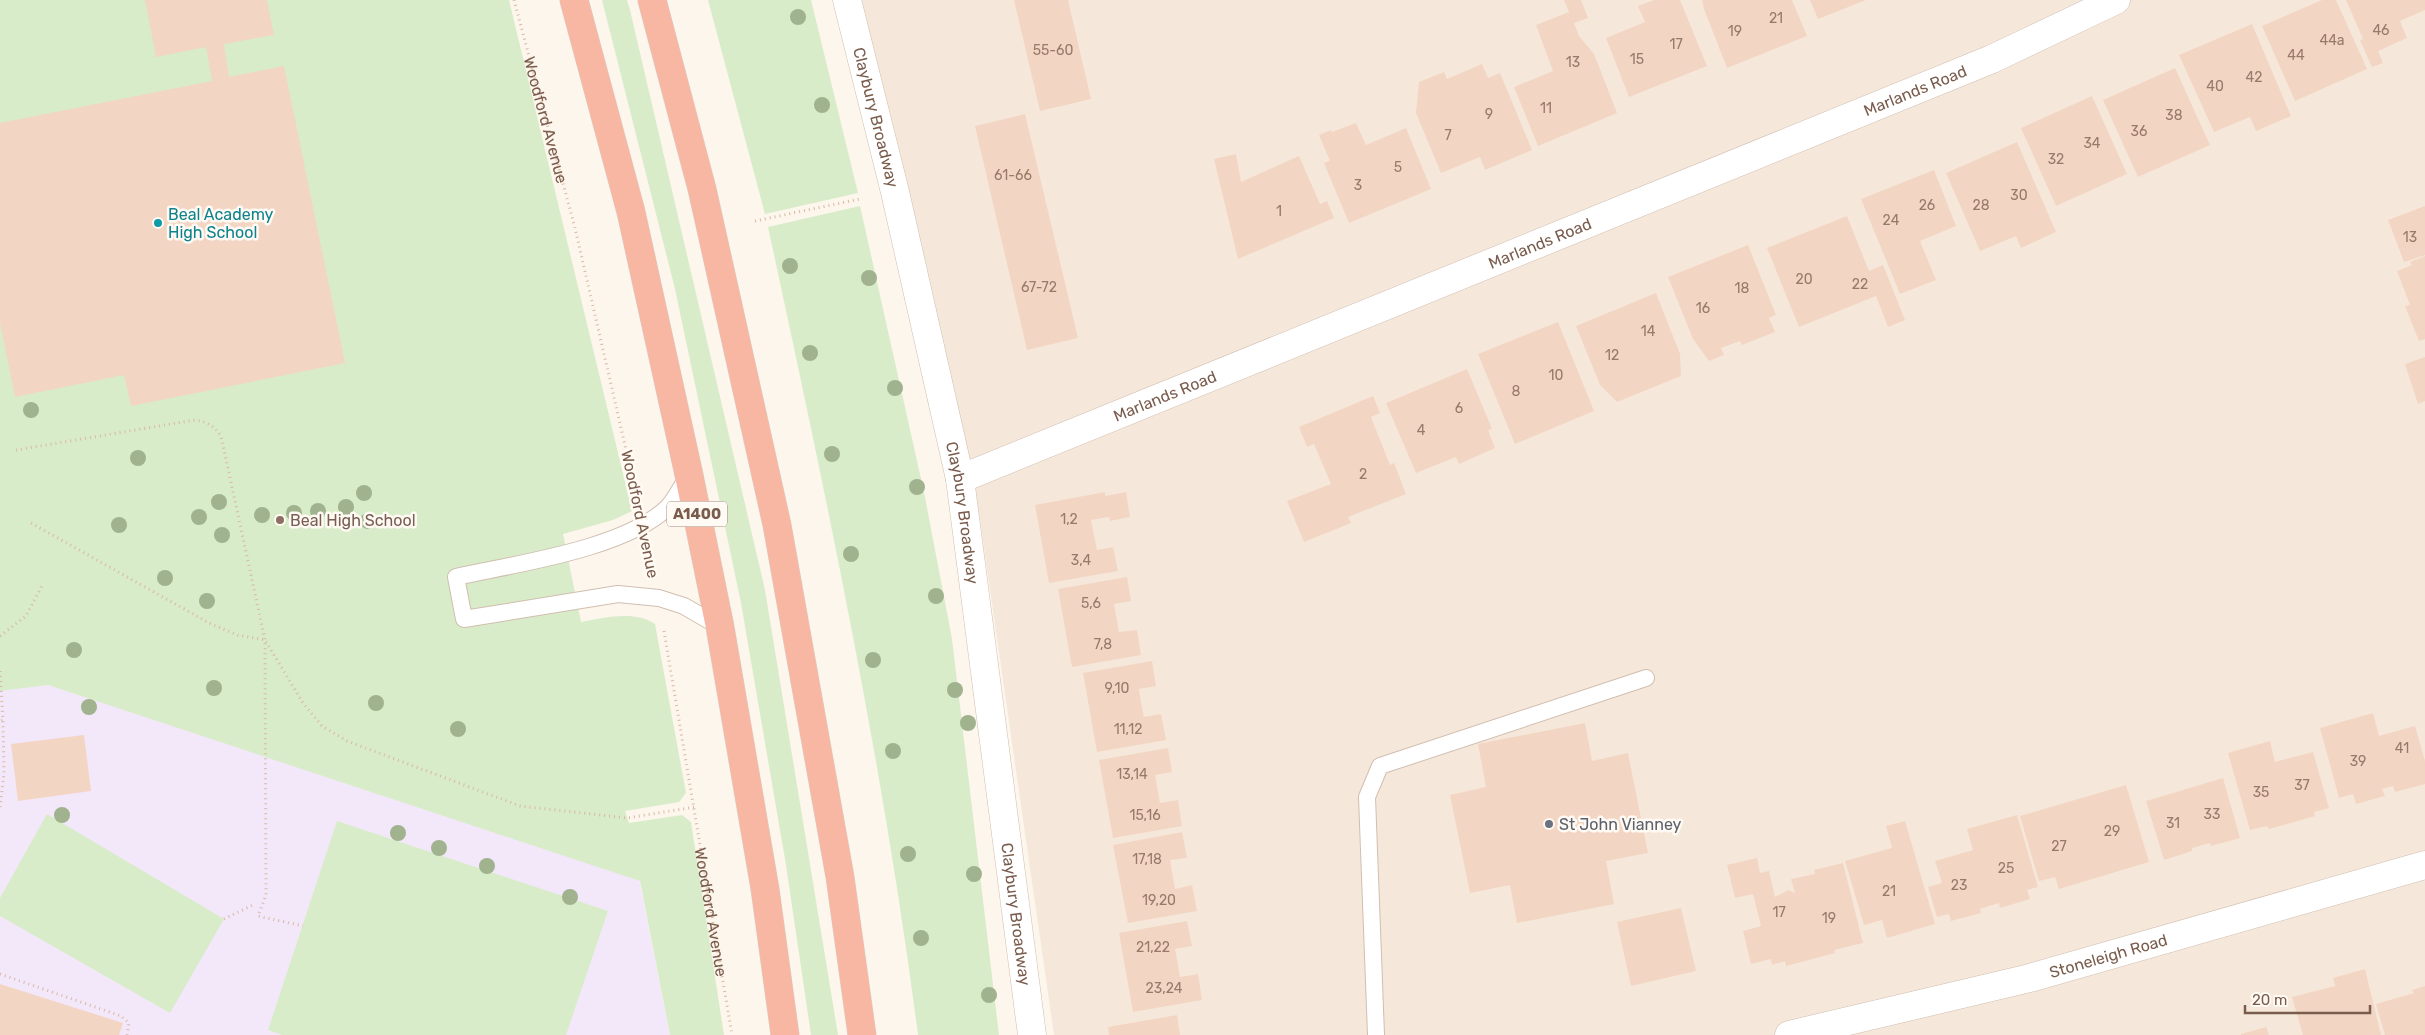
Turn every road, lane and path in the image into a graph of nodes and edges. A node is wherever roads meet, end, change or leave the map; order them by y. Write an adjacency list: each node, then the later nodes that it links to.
1 (514, 0): 12 (path, Woodford Avenue)
2 (574, 0): 9 (highway, A1400)
3 (652, 0): 31 (highway)
4 (847, 0): 6 (street, Claybury Broadway)
5 (2116, 0): 10 (street, Marlands Road)
6 (895, 192): 7 (path); 10 (street, Claybury Broadway)
7 (755, 221)
8 (16, 450): 17 (path)
9 (689, 475): 12 (lane); 15 (highway, A1400)
10 (960, 479): 32 (street, Claybury Broadway)
11 (31, 523): 17 (path)
12 (643, 524): 14 (lane)
13 (43, 584): 16 (path)
14 (659, 598): 15 (lane); 22 (path, Woodford Avenue)
15 (720, 627): 30 (highway, A1400)
16 (0, 636)
17 (265, 640): 22 (path); 26 (path)
18 (0, 671): 20 (path)
19 (1646, 678): 33 (lane)
20 (1, 721): 21 (path)
21 (0, 806)
22 (695, 807): 29 (path, Woodford Avenue)
23 (2425, 865): 34 (street, Stoneleigh Road)
24 (253, 905): 25 (path)
25 (224, 919)
26 (303, 926)
27 (0, 974): 28 (path)
28 (127, 1035)
29 (732, 1035)
30 (785, 1035)
31 (862, 1035)
32 (1032, 1035)
33 (1376, 1035)
34 (1789, 1035)

